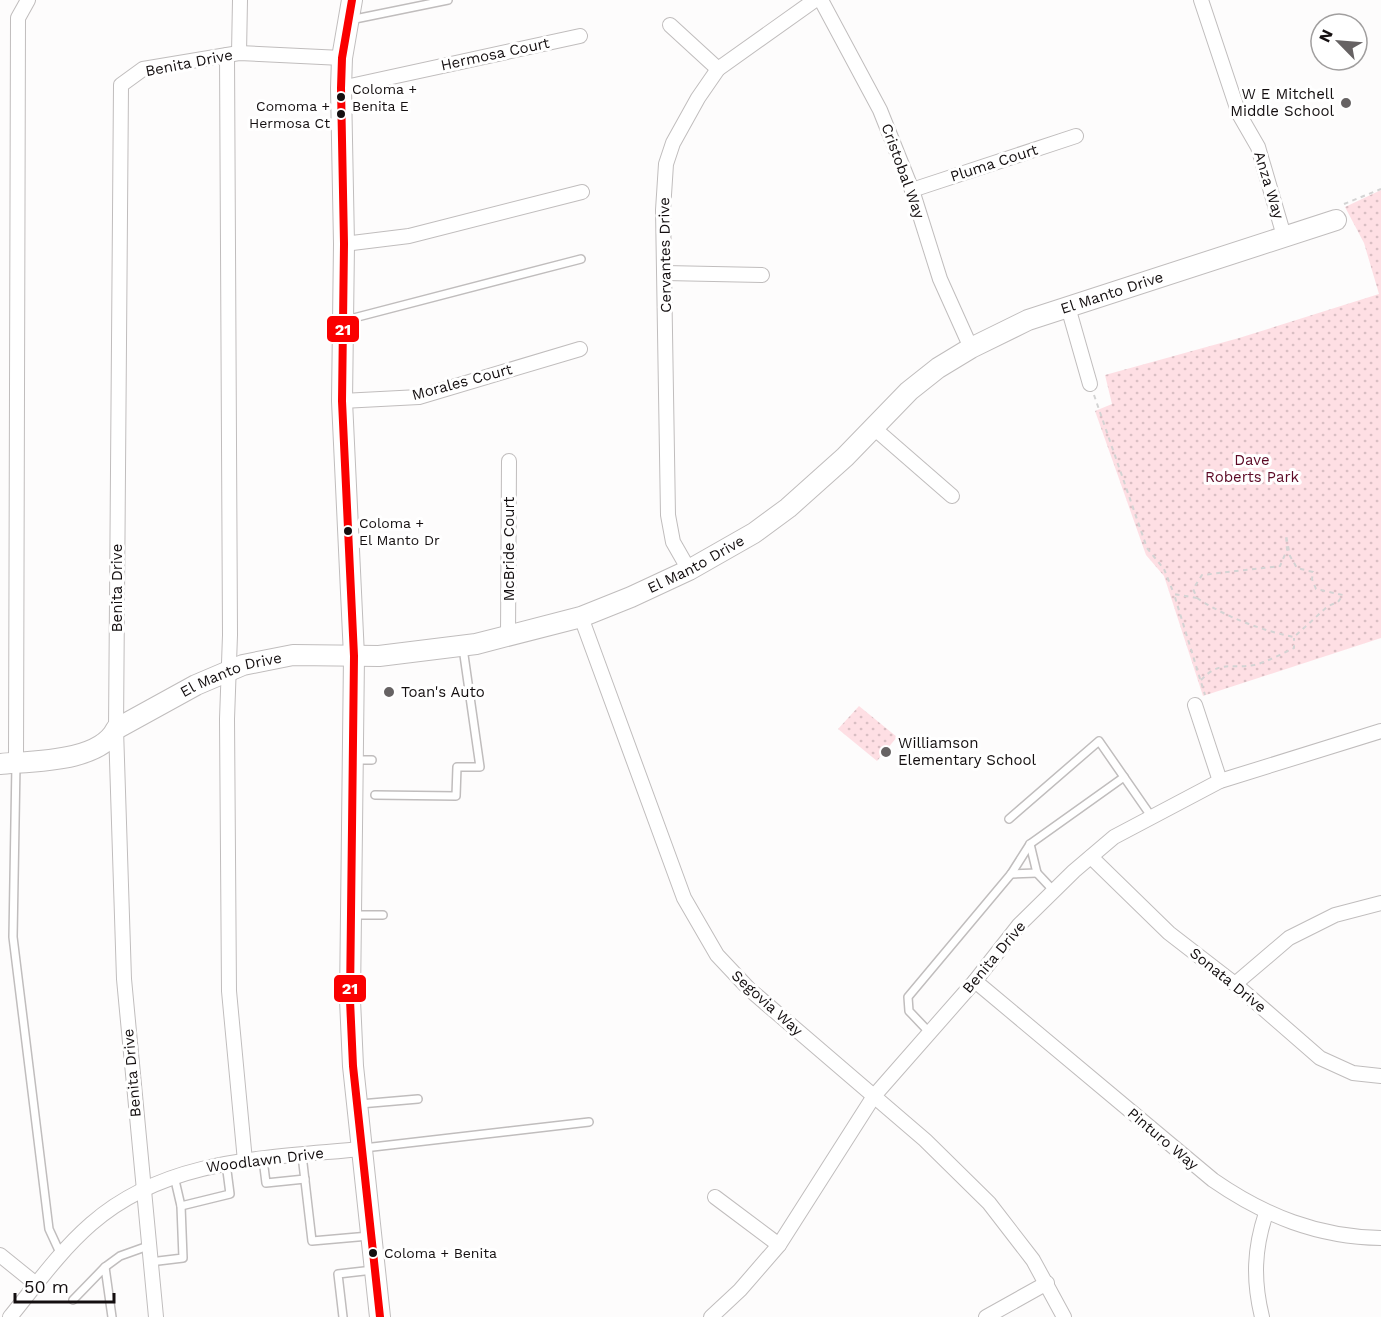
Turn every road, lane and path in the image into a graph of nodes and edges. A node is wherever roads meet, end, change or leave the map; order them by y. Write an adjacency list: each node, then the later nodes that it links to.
1 (28, 0): 49 (street)
2 (240, 0): 11 (street)
3 (352, 0): 8 (street)
4 (448, 0): 8 (lane)
5 (815, 0): 13 (street, Cervantes Drive)
6 (821, 0): 17 (street, Cristobal Way)
7 (1200, 0): 20 (street, Anza Way)
8 (348, 20): 12 (street)
9 (670, 25): 13 (street)
10 (580, 36): 14 (street, Hermosa Court)
11 (233, 54): 12 (street, Benita Drive); 42 (street); 45 (street, Benita Drive)
12 (342, 58): 14 (street)
13 (718, 69): 23 (street, Cervantes Drive)
14 (341, 88): 21 (street)
15 (1076, 136): 17 (street, Pluma Court)
16 (1381, 189): 19 (path)
17 (912, 190): 27 (street, Cristobal Way)
18 (582, 192): 21 (street)
19 (1340, 212): 20 (street, El Manto Drive)
20 (1284, 236): 25 (street, El Manto Drive)
21 (344, 244): 26 (street)
22 (581, 260): 26 (lane)
23 (665, 273): 24 (street); 34 (street, Cervantes Drive)
24 (762, 275)
25 (1068, 307): 27 (street, El Manto Drive); 29 (street)
26 (344, 321): 30 (street)
27 (970, 348): 31 (street, El Manto Drive)
28 (580, 349): 30 (street, Morales Court)
29 (1090, 384): 35 (path)
30 (342, 401): 41 (street)
31 (875, 429): 33 (street); 34 (street, El Manto Drive)
32 (509, 461): 38 (street, McBride Court)
33 (952, 496)
34 (689, 570): 37 (street, El Manto Drive)
35 (1174, 594): 36 (path); 43 (path)
36 (1197, 598): 39 (path); 39 (path)
37 (581, 617): 38 (street, El Manto Drive); 67 (street, Segovia Way)
38 (508, 637): 40 (street, El Manto Drive)
39 (1294, 638): 43 (path)
40 (463, 646): 41 (street, El Manto Drive); 52 (lane)
41 (354, 656): 42 (street, El Manto Drive); 47 (street)
42 (230, 670): 45 (street, El Manto Drive); 74 (street)
43 (1201, 680): 44 (path)
44 (1200, 700): 51 (street)
45 (116, 729): 49 (street, El Manto Drive); 78 (street, Benita Drive)
46 (1381, 731): 51 (street, Benita Drive)
47 (352, 760): 48 (lane); 61 (street)
48 (372, 760)
49 (8, 763): 87 (lane)
50 (1124, 777): 53 (lane); 54 (lane); 55 (lane)
51 (1220, 781): 53 (street, Benita Drive)
52 (375, 795)
53 (1151, 816): 56 (street, Benita Drive)
54 (1009, 819)
55 (1030, 844): 57 (lane); 58 (lane)
56 (1091, 857): 59 (street, Benita Drive); 64 (street, Sonata Drive)
57 (1037, 873): 58 (lane); 59 (lane)
58 (1011, 874): 65 (lane)
59 (1053, 890): 63 (street, Benita Drive)
60 (1381, 903): 64 (street)
61 (350, 915): 62 (lane); 69 (street)
62 (383, 915)
63 (975, 981): 65 (street, Benita Drive); 81 (street, Pinturo Way)
64 (1235, 984): 66 (street, Sonata Drive)
65 (929, 1032): 67 (street, Benita Drive)
66 (1381, 1077)
67 (874, 1096): 84 (street, Benita Drive); 91 (street, Segovia Way)
68 (418, 1099): 69 (lane)
69 (357, 1104): 71 (street)
70 (589, 1122): 71 (lane)
71 (362, 1149): 72 (street, Woodlawn Drive); 82 (street)
72 (302, 1155): 73 (street, Woodlawn Drive); 77 (lane)
73 (263, 1159): 74 (street, Woodlawn Drive); 77 (lane)
74 (245, 1161): 75 (street, Woodlawn Drive)
75 (226, 1163): 76 (street, Woodlawn Drive); 80 (lane)
76 (174, 1176): 78 (street, Woodlawn Drive); 80 (lane)
77 (305, 1179): 82 (lane)
78 (143, 1189): 85 (street, Benita Drive); 87 (street, Woodlawn Drive)
79 (715, 1197): 84 (street)
80 (181, 1206): 88 (lane)
81 (1266, 1213): 83 (street, Pinturo Way); 102 (street)
82 (371, 1236): 90 (street)
83 (1381, 1238)
84 (778, 1245): 99 (street, Benita Drive)
85 (148, 1246): 88 (street, Benita Drive); 89 (lane)
86 (0, 1255): 92 (street)
87 (61, 1255): 92 (street, Woodlawn Drive)
88 (150, 1262): 96 (street, Benita Drive)
89 (105, 1267): 93 (lane); 95 (lane)
90 (375, 1270): 97 (lane); 98 (street)
91 (1047, 1283): 100 (street); 101 (street, Segovia Way)
92 (36, 1284): 94 (street, Woodlawn Drive)
93 (73, 1300)
94 (10, 1317)
95 (112, 1317)
96 (156, 1317)
97 (343, 1317)
98 (380, 1317)
99 (711, 1317)
100 (986, 1317)
101 (1064, 1317)
102 (1262, 1317)

